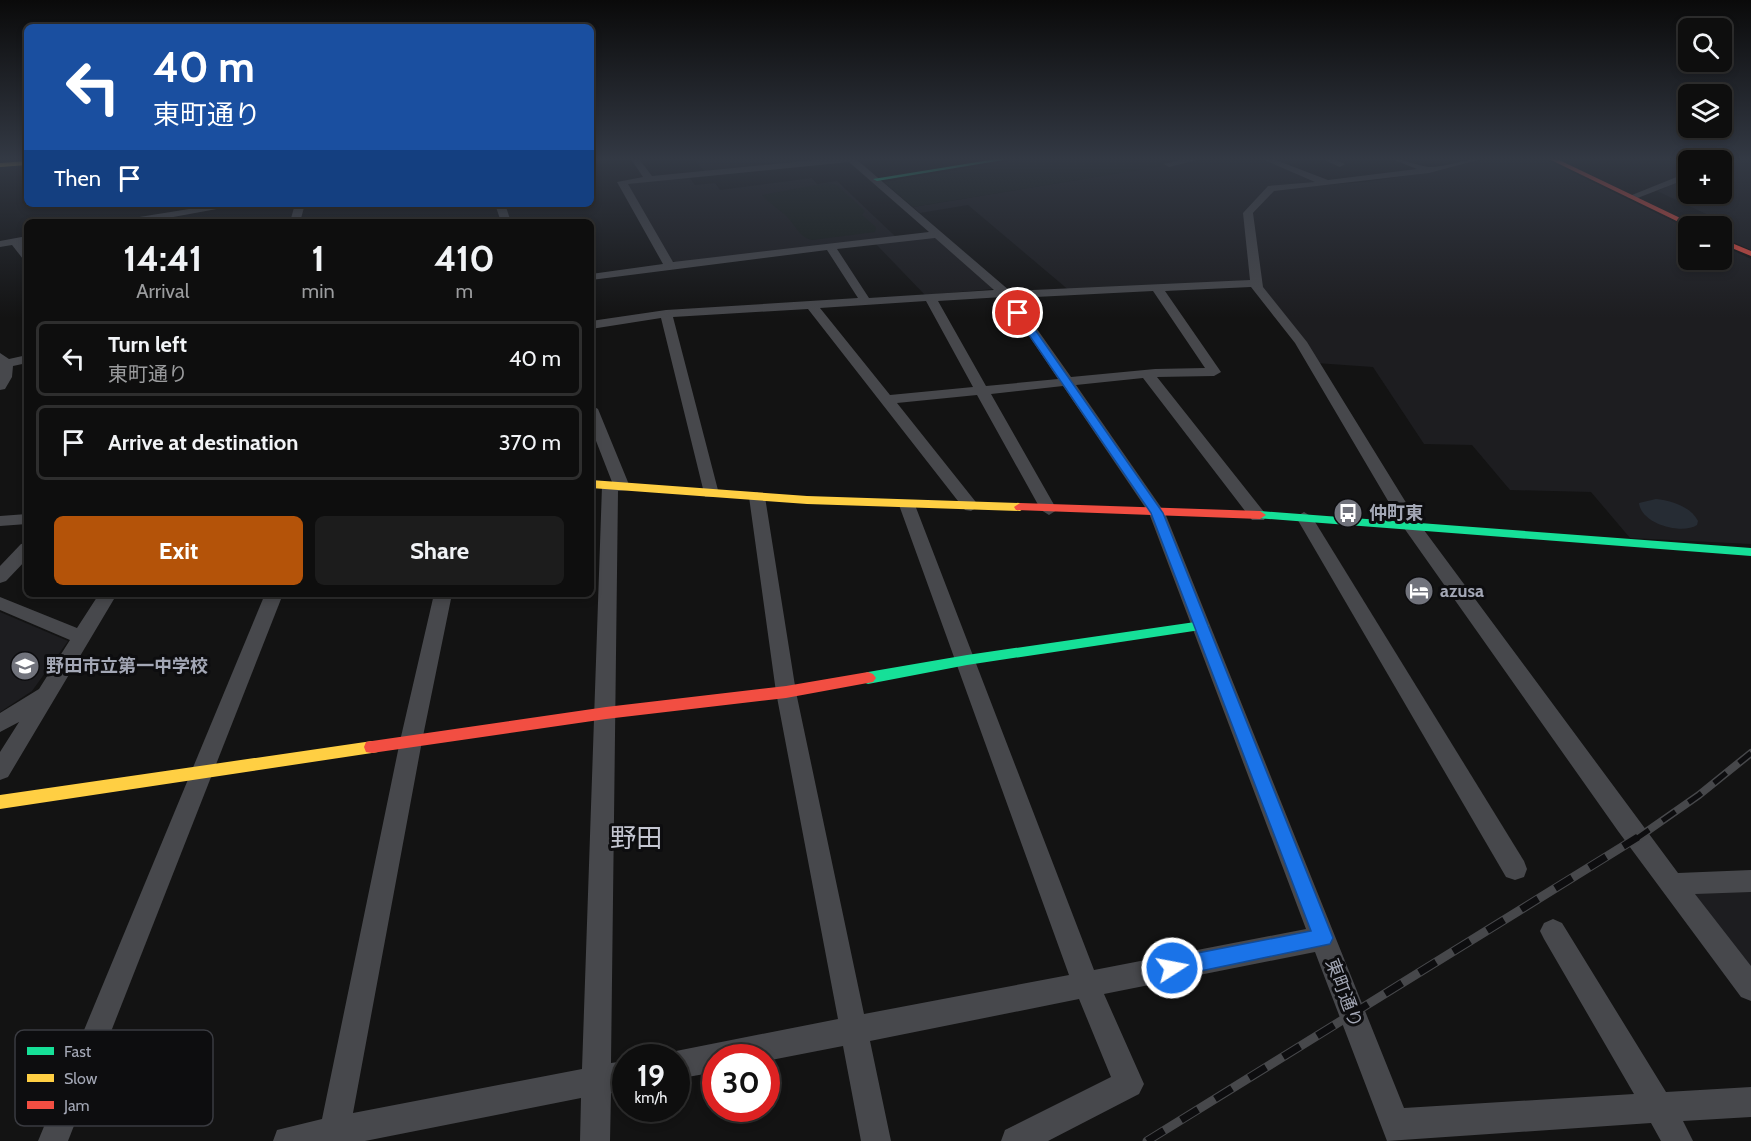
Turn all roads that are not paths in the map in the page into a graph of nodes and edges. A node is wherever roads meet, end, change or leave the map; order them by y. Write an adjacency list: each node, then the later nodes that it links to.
1 (187, 212): 6 (street)
2 (639, 212): 14 (street)
3 (915, 212): 8 (street, 東町通り)
4 (1249, 212): 16 (street)
5 (1663, 212): 7 (street)
6 (146, 219)
7 (1678, 219)
8 (940, 234): 12 (street); 18 (street, 東町通り)
9 (21, 240): 10 (street)
10 (0, 244)
11 (1732, 245): 13 (street)
12 (830, 246): 14 (street); 20 (street)
13 (1751, 254)
14 (670, 266): 15 (street)
15 (594, 277)
16 (1256, 283): 17 (street); 43 (street)
17 (1158, 290): 18 (street); 26 (street)
18 (1005, 294): 19 (street); 27 (street, 東町通り)
19 (930, 298): 20 (street); 29 (street)
20 (866, 302): 21 (street)
21 (811, 305): 22 (street); 30 (street)
22 (666, 314): 23 (street); 33 (street)
23 (594, 325)
24 (24, 359): 25 (street)
25 (2, 362): 28 (street)
26 (1147, 374): 27 (street); 39 (street)
27 (1066, 381): 29 (street); 38 (street, 東町通り)
28 (0, 386)
29 (982, 390): 30 (street); 37 (street)
30 (886, 400): 36 (street)
31 (594, 423): 32 (street)
32 (608, 486): 33 (street); 56 (street)
33 (711, 494): 34 (street)
34 (757, 497): 35 (street); 55 (street)
35 (907, 505): 36 (street); 53 (street)
36 (971, 506): 37 (street)
37 (1049, 510): 38 (street)
38 (1157, 513): 39 (street); 51 (street, 東町通り)
39 (1258, 516): 40 (street)
40 (1304, 517): 43 (street); 62 (street)
41 (24, 519): 42 (street)
42 (0, 521)
43 (1410, 524): 45 (street); 64 (street)
44 (24, 551): 46 (street)
45 (1751, 552)
46 (0, 577)
47 (106, 597): 52 (street)
48 (273, 597): 60 (street)
49 (442, 597): 58 (street)
50 (0, 603): 52 (street)
51 (1202, 626): 53 (street); 66 (street, 東町通り)
52 (82, 638): 54 (street)
53 (967, 660): 55 (street); 67 (street)
54 (48, 691): 57 (street); 59 (street)
55 (786, 692): 56 (street); 70 (street)
56 (606, 713): 58 (street); 73 (street)
57 (0, 724)
58 (411, 741): 60 (street); 78 (street)
59 (0, 771)
60 (202, 772): 61 (street); 69 (street)
61 (0, 802)
62 (1515, 869)
63 (1751, 881): 64 (street)
64 (1672, 884): 68 (street)
65 (1553, 931): 75 (street)
66 (1323, 938): 67 (street); 77 (street, 東町通り)
67 (1086, 984): 70 (street); 83 (street)
68 (1751, 988)
69 (98, 1030)
70 (853, 1030): 71 (street); 82 (street)
71 (690, 1062)
72 (612, 1078): 73 (street)
73 (595, 1081): 78 (street); 81 (street)
74 (1751, 1102): 75 (street)
75 (1658, 1107): 77 (street); 84 (street)
76 (59, 1126): 79 (street)
77 (1398, 1133)
78 (334, 1136): 80 (street)
79 (53, 1141)
80 (288, 1141)
81 (595, 1141)
82 (876, 1141)
83 (1016, 1141)
84 (1678, 1141)

